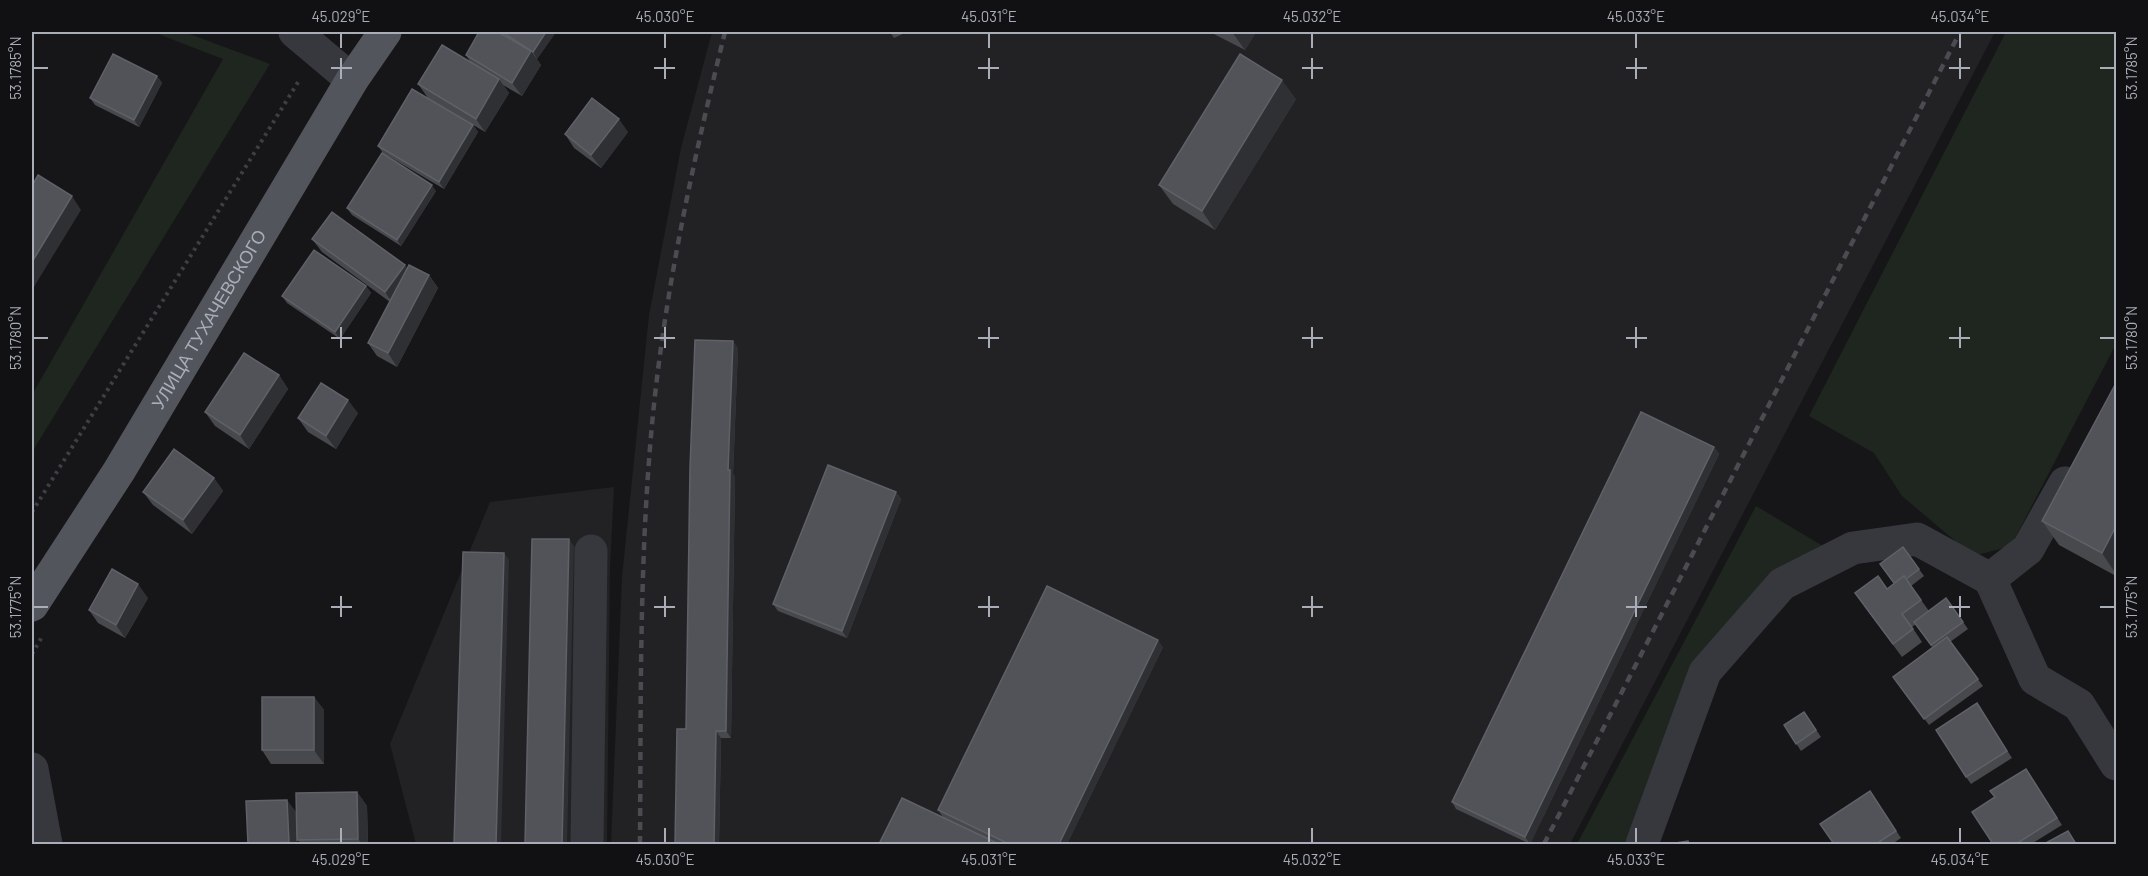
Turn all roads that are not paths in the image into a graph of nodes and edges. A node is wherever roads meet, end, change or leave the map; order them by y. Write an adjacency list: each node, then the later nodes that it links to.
1 (385, 32): 3 (main road, УЛИЦА ТУХАЧЕВСКОГО)
2 (306, 41): 3 (street)
3 (352, 81): 7 (main road, УЛИЦА ТУХАЧЕВСКОГО)
4 (2078, 460): 6 (street)
5 (591, 551): 11 (street)
6 (1990, 579): 8 (street); 12 (street)
7 (32, 605)
8 (2116, 764)
9 (32, 769): 10 (street)
10 (46, 844)
11 (587, 844)
12 (1641, 844)

